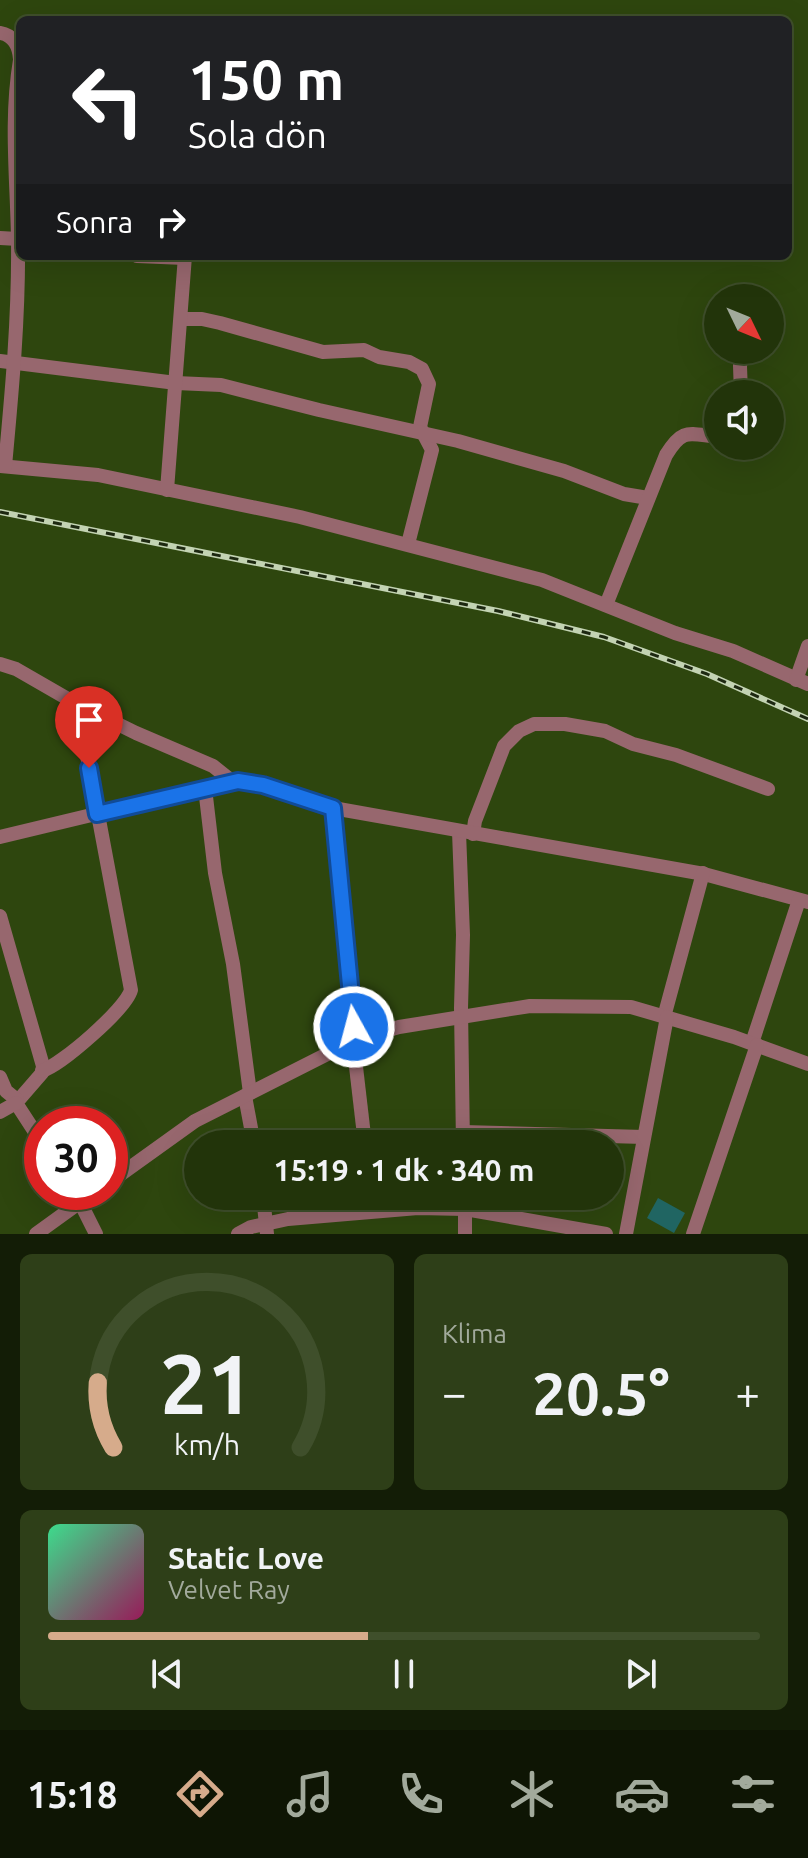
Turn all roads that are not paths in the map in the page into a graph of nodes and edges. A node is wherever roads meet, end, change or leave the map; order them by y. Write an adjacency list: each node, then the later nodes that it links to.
1 (0, 33): 2 (street)
2 (16, 44)
3 (16, 97): 4 (street)
4 (14, 116): 5 (street); 6 (street)
5 (0, 127)
6 (16, 154)
7 (18, 260): 10 (street)
8 (185, 260): 9 (street)
9 (181, 319): 11 (street); 12 (street)
10 (7, 362): 11 (street); 14 (street)
11 (176, 383): 12 (street); 15 (street)
12 (421, 433): 16 (street); 17 (street)
13 (704, 435): 16 (street)
14 (2, 466): 15 (street)
15 (167, 490): 17 (street)
16 (648, 498): 18 (street)
17 (408, 544): 18 (street)
18 (606, 605): 21 (street)
19 (808, 646): 21 (street)
20 (0, 664): 22 (street)
21 (802, 682)
22 (75, 703): 23 (street); 27 (street)
23 (233, 782): 24 (street); 26 (street)
24 (205, 788): 27 (street); 40 (street)
25 (768, 789): 28 (street)
26 (333, 808): 28 (street); 35 (street)
27 (97, 814): 29 (street); 38 (street)
28 (466, 833): 30 (street); 33 (street)
29 (0, 837)
30 (703, 873): 31 (street); 34 (street)
31 (804, 901): 36 (street)
32 (0, 916): 38 (street)
33 (462, 1017): 34 (street); 35 (street); 46 (street)
34 (666, 1017): 36 (street); 48 (street)
35 (355, 1040): 40 (street); 45 (street)
36 (754, 1044): 37 (street); 63 (street)
37 (808, 1064)
38 (42, 1071): 41 (street)
39 (0, 1077): 41 (street)
40 (248, 1095): 44 (street); 49 (street)
41 (16, 1101): 42 (street); 43 (street)
42 (0, 1112)
43 (24, 1114)
44 (252, 1130)
45 (364, 1130)
46 (463, 1130)
47 (624, 1137): 48 (street)
48 (644, 1137): 62 (street)
49 (128, 1169)
50 (65, 1210): 57 (street)
51 (88, 1210): 58 (street)
52 (396, 1210): 55 (street)
53 (465, 1210): 60 (street)
54 (497, 1210): 61 (street)
55 (374, 1212): 56 (street)
56 (267, 1229): 59 (street)
57 (36, 1234)
58 (96, 1234)
59 (238, 1234)
60 (465, 1234)
61 (606, 1234)
62 (626, 1234)
63 (693, 1234)

